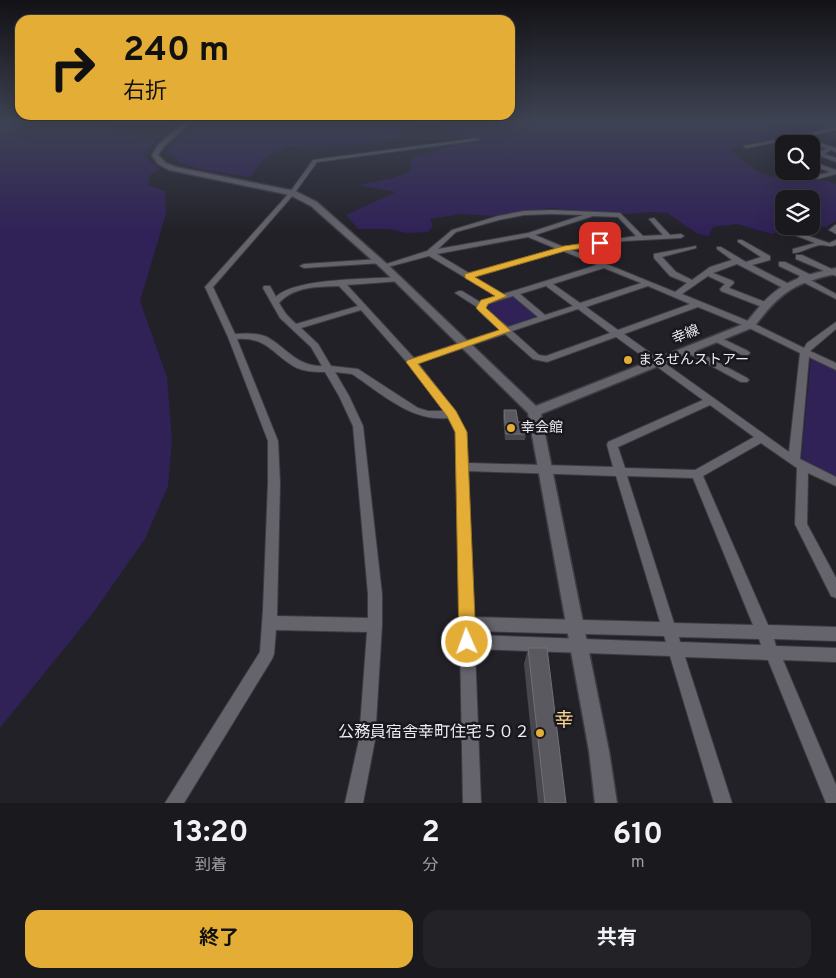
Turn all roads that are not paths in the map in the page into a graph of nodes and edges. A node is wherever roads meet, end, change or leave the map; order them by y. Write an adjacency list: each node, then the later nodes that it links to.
1 (156, 157): 6 (street)
2 (335, 157): 6 (street)
3 (820, 166): 4 (street)
4 (836, 172): 5 (street)
5 (820, 176)
6 (292, 193): 23 (street); 56 (street)
7 (593, 214): 11 (street); 15 (street); 22 (street)
8 (652, 219): 14 (street)
9 (835, 227): 10 (street)
10 (836, 232)
11 (529, 234): 21 (street); 22 (street)
12 (799, 235): 18 (street)
13 (682, 236): 14 (street)
14 (669, 237): 15 (street)
15 (641, 238): 21 (street)
16 (740, 241): 24 (street)
17 (836, 242): 18 (street)
18 (821, 243): 28 (street)
19 (694, 247): 35 (street)
20 (719, 248): 24 (street)
21 (564, 249): 27 (street); 30 (street)
22 (430, 253): 23 (street); 30 (street)
23 (381, 263): 26 (street); 32 (street)
24 (742, 263): 29 (street); 37 (street)
25 (782, 264): 31 (street)
26 (304, 266)
27 (603, 266): 34 (street); 36 (street)
28 (834, 272): 31 (street)
29 (707, 273): 35 (street); 46 (street)
30 (468, 276): 42 (street)
31 (805, 277): 37 (street); 43 (street)
32 (398, 279): 33 (street); 58 (street)
33 (342, 283): 44 (street); 49 (street)
34 (547, 283): 40 (street); 48 (street)
35 (693, 283): 41 (street)
36 (646, 284): 41 (street); 48 (street)
37 (786, 286): 46 (street)
38 (267, 288): 44 (street)
39 (459, 293): 47 (street)
40 (514, 293): 42 (street); 50 (street)
41 (676, 295): 45 (street)
42 (503, 296): 47 (street)
43 (836, 297)
44 (275, 303): 53 (street)
45 (697, 304): 51 (street); 55 (street)
46 (765, 305): 51 (street)
47 (482, 306): 54 (street)
48 (579, 306): 50 (street); 55 (street)
49 (363, 308): 53 (street); 62 (street)
50 (544, 318): 54 (street)
51 (750, 325): 57 (street, 幸線); 60 (street)
52 (836, 325): 60 (street)
53 (295, 327): 65 (street)
54 (506, 331): 55 (street); 58 (street)
55 (618, 334): 63 (street)
56 (232, 337): 65 (street); 78 (street)
57 (717, 339): 59 (street, 幸線); 61 (street)
58 (466, 345): 62 (street); 68 (street)
59 (689, 350): 63 (street, 幸線); 66 (street)
60 (805, 352): 64 (street); 71 (street)
61 (745, 353)
62 (412, 362): 69 (street)
63 (658, 362): 67 (street); 68 (street, 幸線)
64 (836, 366)
65 (328, 369): 69 (street); 80 (street)
66 (744, 380)
67 (710, 401): 70 (street); 74 (street)
68 (534, 412): 73 (street)
69 (452, 414): 72 (street)
70 (761, 438): 71 (street); 75 (street)
71 (799, 464): 76 (street); 77 (street)
72 (463, 467): 73 (street); 79 (street)
73 (546, 470): 74 (street); 81 (street)
74 (620, 471): 75 (street); 82 (street)
75 (697, 474): 83 (street)
76 (836, 482)
77 (836, 592)
78 (269, 623): 80 (street); 90 (street)
79 (467, 624): 81 (street); 85 (street)
80 (375, 625): 91 (street)
81 (574, 628): 82 (street); 86 (street)
82 (670, 630): 83 (street); 87 (street)
83 (763, 633): 84 (street); 88 (street)
84 (836, 634)
85 (467, 642): 86 (street); 92 (street)
86 (578, 646): 87 (street); 93 (street)
87 (676, 649): 88 (street); 94 (street)
88 (772, 654): 89 (street); 95 (street)
89 (836, 655)
90 (174, 803)
91 (354, 803)
92 (472, 803)
93 (606, 803)
94 (723, 803)
95 (835, 803)

